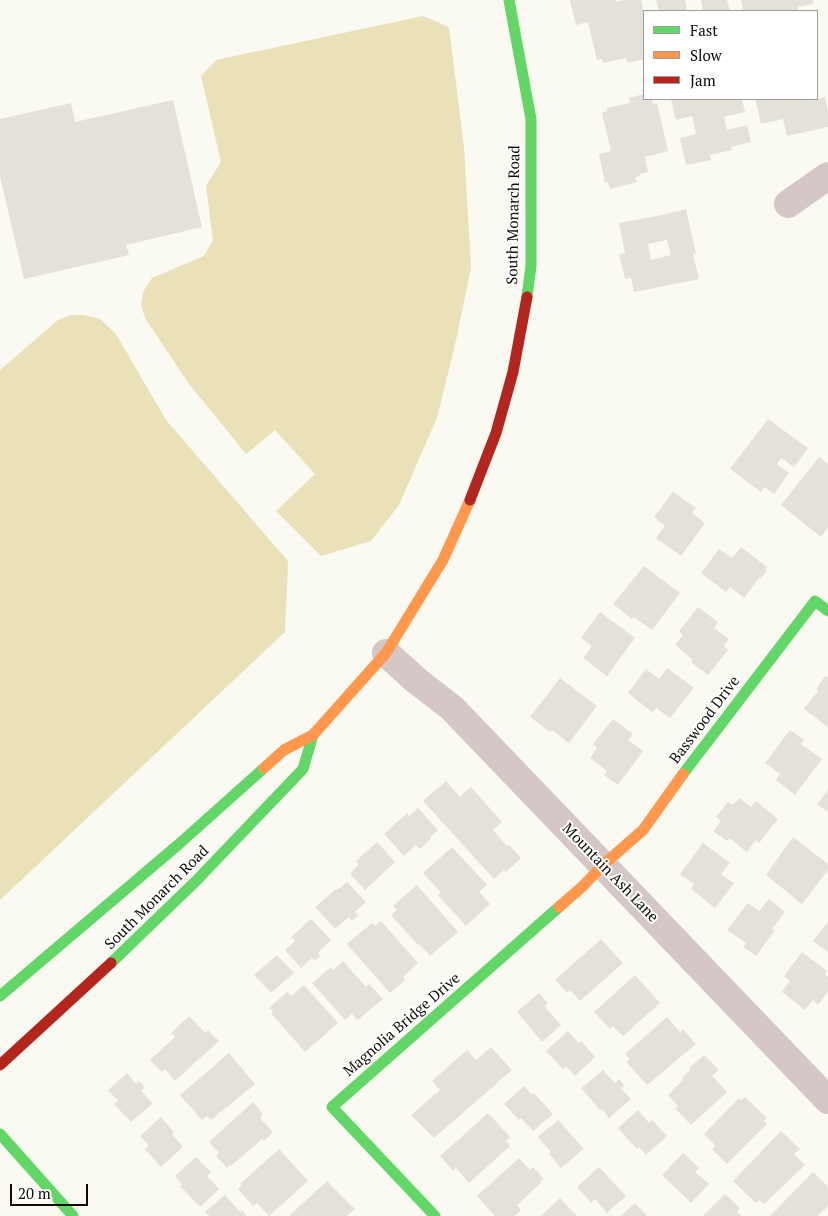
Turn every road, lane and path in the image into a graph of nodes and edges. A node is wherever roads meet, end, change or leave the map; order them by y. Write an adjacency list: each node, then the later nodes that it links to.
1 (509, 0): 5 (street, South Monarch Road)
2 (828, 176): 3 (street)
3 (788, 204)
4 (828, 611): 7 (street, Basswood Drive)
5 (386, 653): 6 (street, South Monarch Road); 7 (street, Mountain Ash Lane)
6 (313, 735): 8 (street, South Monarch Road); 9 (street, South Monarch Road)
7 (603, 865): 10 (street, Mountain Ash Lane); 13 (street, Magnolia Bridge Drive)
8 (0, 996)
9 (0, 1065)
10 (828, 1100)
11 (0, 1134): 12 (street)
12 (73, 1216)
13 (435, 1216)

